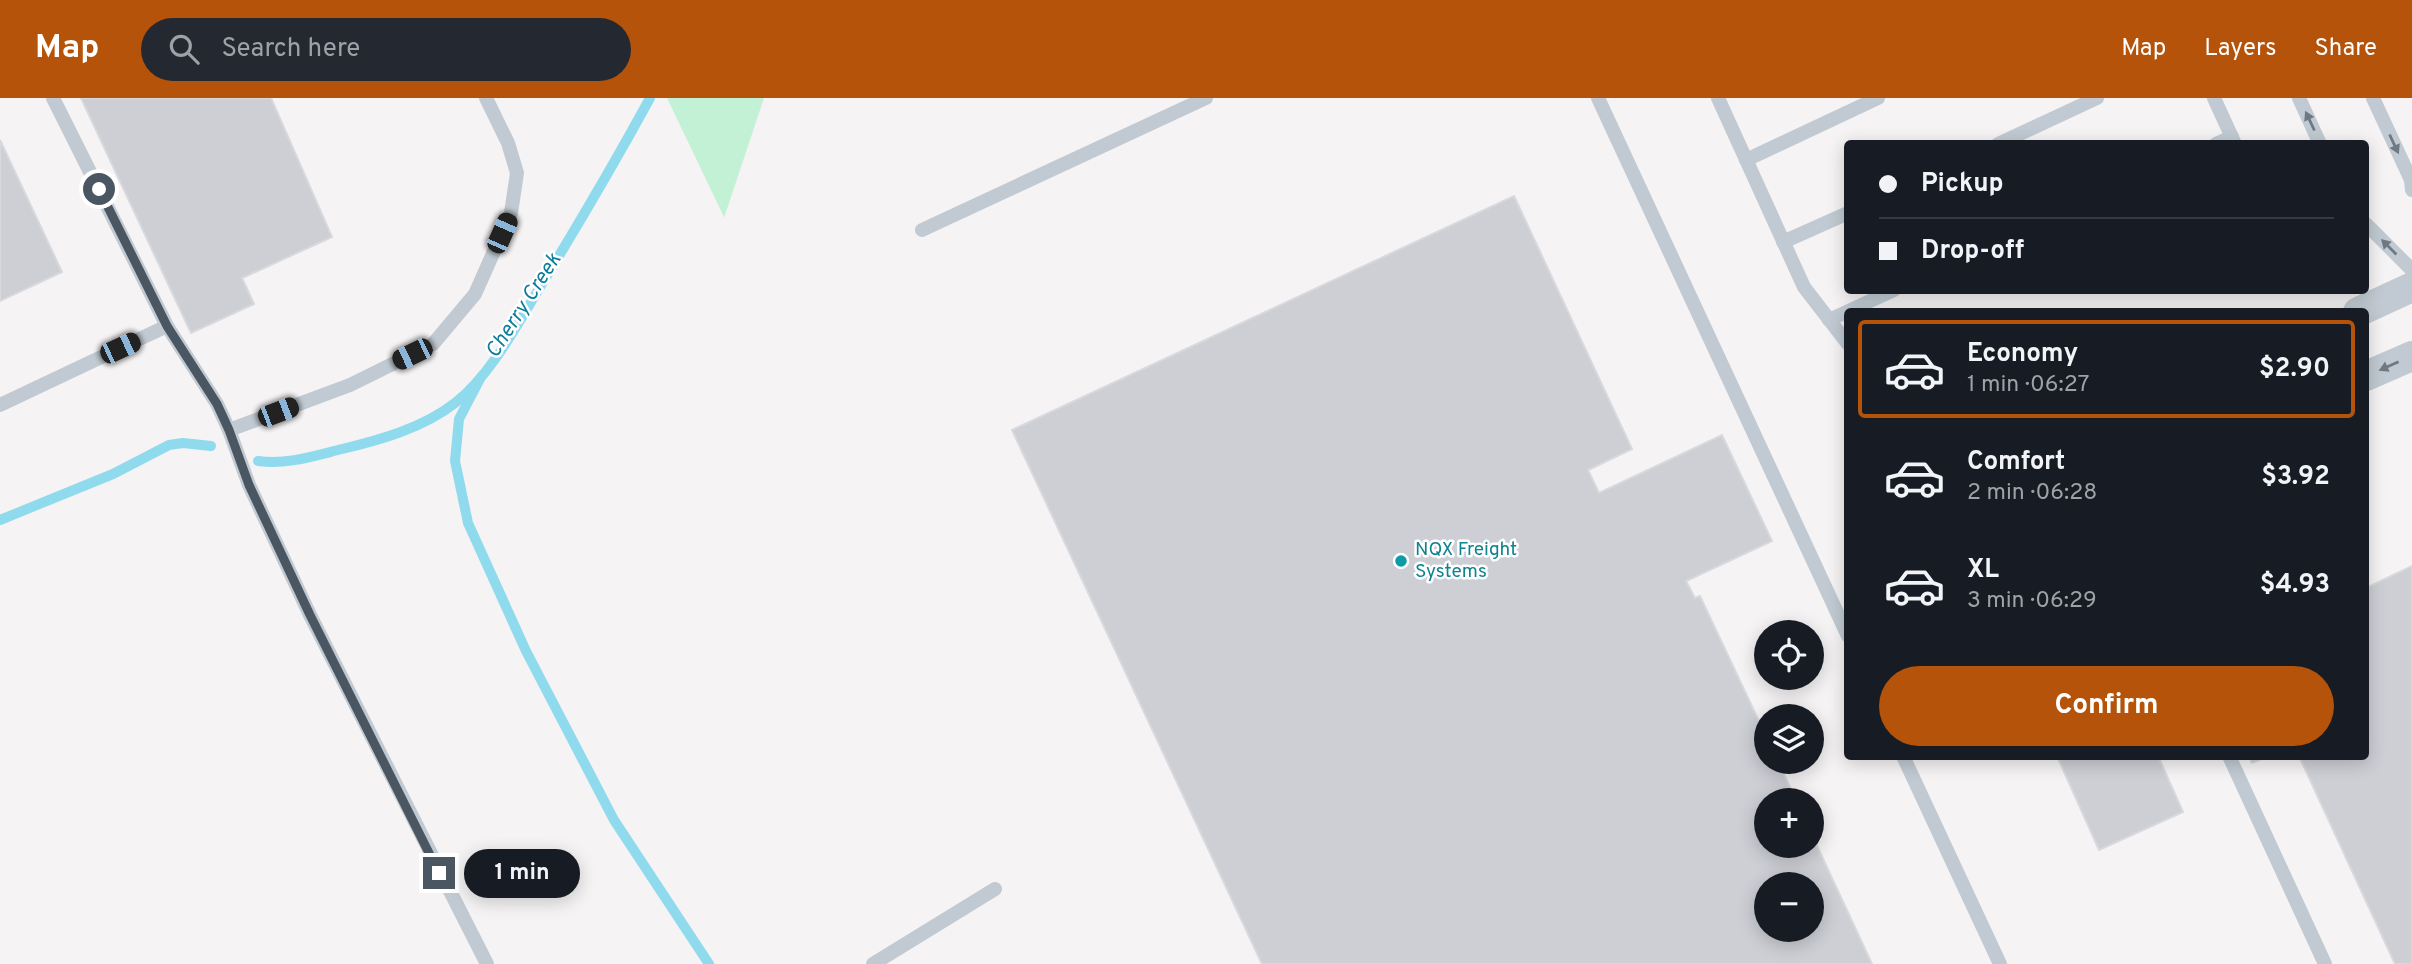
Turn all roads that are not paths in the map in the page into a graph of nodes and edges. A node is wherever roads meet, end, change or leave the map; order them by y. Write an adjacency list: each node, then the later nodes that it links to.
1 (53, 98): 27 (lane)
2 (486, 98): 32 (lane)
3 (1206, 98): 18 (lane)
4 (1598, 98): 33 (lane)
5 (1718, 98): 14 (lane)
6 (1878, 98): 14 (lane)
7 (2097, 98): 11 (lane)
8 (2214, 98): 12 (lane)
9 (2300, 98): 13 (lane, one-way to 9)
10 (2373, 98): 15 (lane, one-way to 15)
11 (2007, 140)
12 (2233, 140)
13 (2318, 140)
14 (1746, 160): 19 (lane)
15 (2412, 190)
16 (1844, 214): 19 (lane)
17 (2369, 228): 20 (lane, one-way to 17)
18 (922, 230)
19 (1783, 242): 26 (lane)
20 (2412, 270)
21 (2412, 287): 24 (street)
22 (1885, 294): 23 (lane)
23 (1855, 308)
24 (2367, 308)
25 (1844, 313): 26 (lane)
26 (1829, 320): 28 (lane)
27 (167, 326): 31 (lane); 32 (lane)
28 (1844, 339)
29 (2412, 356): 30 (street, one-way to 30)
30 (2369, 375)
31 (0, 405)
32 (229, 430): 37 (lane)
33 (1844, 627)
34 (1905, 760): 39 (lane)
35 (2231, 760): 40 (lane)
36 (995, 889): 38 (lane)
37 (487, 964)
38 (873, 964)
39 (2000, 964)
40 (2325, 964)

